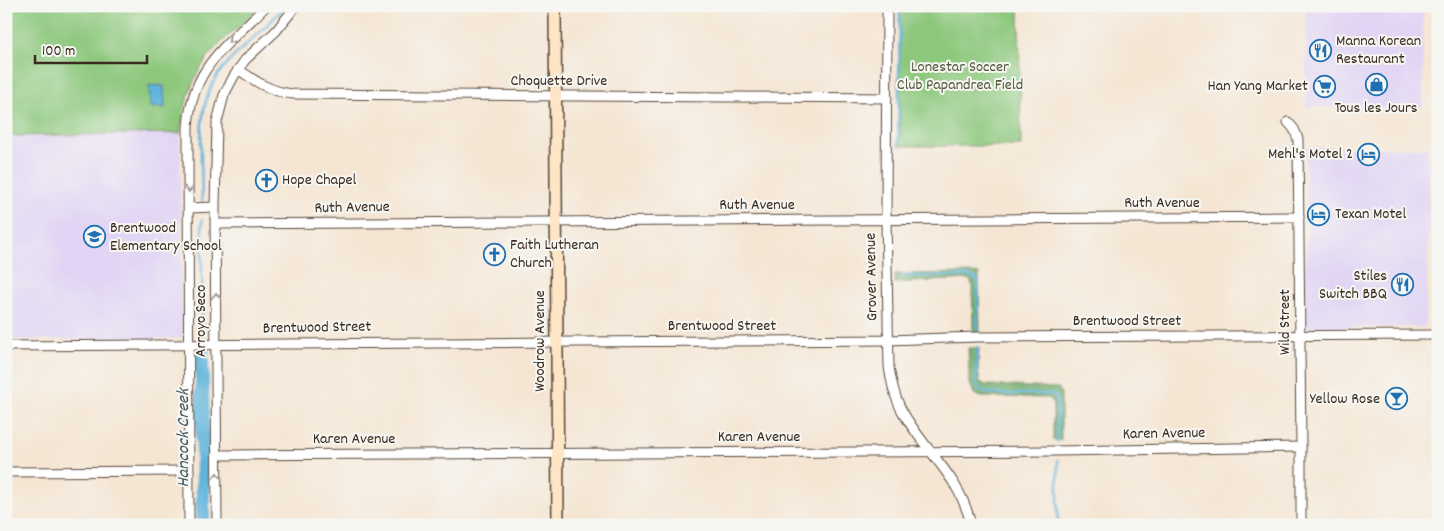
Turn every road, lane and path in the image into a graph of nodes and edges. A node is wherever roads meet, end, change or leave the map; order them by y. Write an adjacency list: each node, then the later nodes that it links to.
1 (266, 6): 10 (street, Arroyo Seco, one-way to 10)
2 (296, 6): 5 (street, Arroyo Seco)
3 (555, 6): 6 (street, Woodrow Avenue)
4 (887, 6): 7 (street, Grover Avenue)
5 (238, 69): 6 (street, Choquette Drive); 9 (street, Arroyo Seco)
6 (556, 96): 7 (street, Choquette Drive); 13 (street, Woodrow Avenue)
7 (887, 98): 12 (street, Grover Avenue)
8 (1288, 122): 11 (street, Wild Street)
9 (215, 207): 10 (street); 14 (street, Arroyo Seco)
10 (189, 208): 19 (street, Arroyo Seco)
11 (1299, 217): 12 (street, Ruth Avenue); 16 (street, Wild Street)
12 (886, 220): 13 (street, Ruth Avenue); 17 (street, Grover Avenue)
13 (556, 221): 14 (street, Ruth Avenue); 18 (street, Woodrow Avenue)
14 (216, 224): 20 (street, Arroyo Seco, one-way to 14)
15 (1438, 335): 16 (street, Brentwood Street)
16 (1300, 336): 17 (street, Brentwood Street); 22 (street, Wild Street)
17 (888, 340): 18 (street, Brentwood Street); 23 (street, Grover Avenue)
18 (557, 341): 20 (street, Brentwood Street); 24 (street, Woodrow Avenue)
19 (189, 344): 20 (street, Brentwood Street); 21 (street, Brentwood Street); 27 (street, Arroyo Seco)
20 (216, 344): 25 (street, Arroyo Seco)
21 (6, 346)
22 (1301, 447): 23 (street, Karen Avenue); 32 (street, Wild Street)
23 (931, 451): 24 (street, Karen Avenue); 31 (street, Grover Avenue)
24 (558, 453): 25 (street, Karen Avenue); 30 (street, Woodrow Avenue)
25 (217, 455): 29 (street, Arroyo Seco, one-way to 25)
26 (6, 472): 27 (street)
27 (189, 472): 28 (street, Arroyo Seco)
28 (189, 525)
29 (217, 525)
30 (558, 525)
31 (971, 525)
32 (1301, 525)

